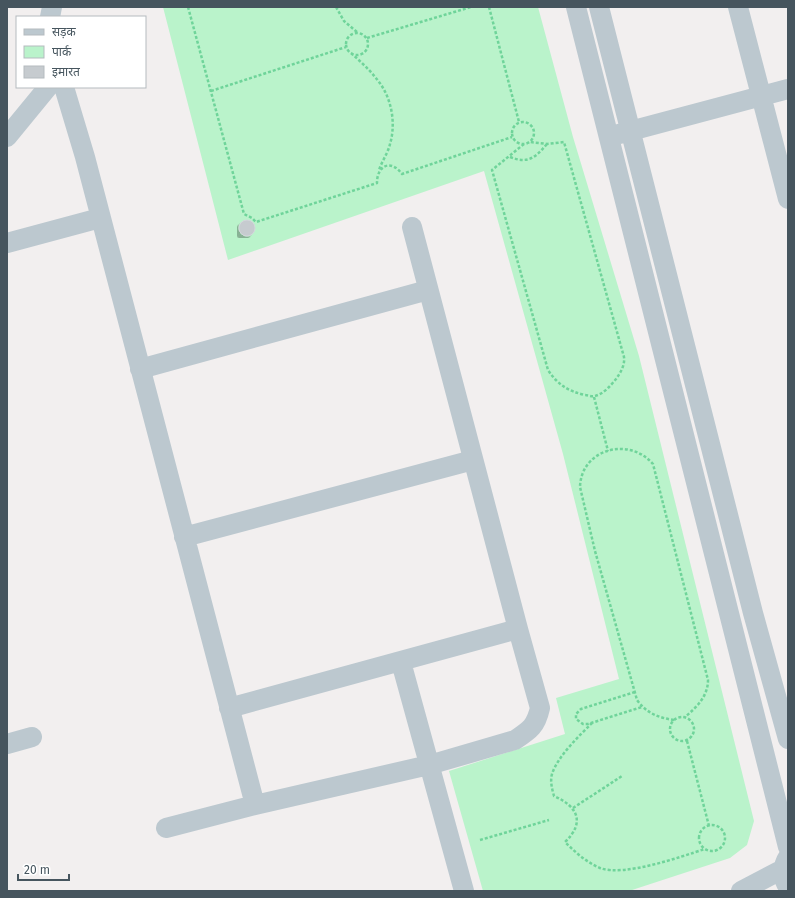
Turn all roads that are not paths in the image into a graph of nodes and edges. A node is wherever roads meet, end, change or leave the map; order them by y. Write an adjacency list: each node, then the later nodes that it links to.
1 (576, 7): 10 (street)
2 (599, 7): 8 (street)
3 (738, 7): 7 (street)
4 (47, 88): 9 (street)
5 (64, 88): 12 (street)
6 (788, 89): 7 (street)
7 (761, 96): 8 (street); 11 (street)
8 (630, 131): 10 (street); 23 (street)
9 (7, 137)
10 (609, 137): 28 (street)
11 (788, 199)
12 (100, 218): 14 (street); 16 (street)
13 (412, 227): 15 (street)
14 (7, 243)
15 (428, 290): 16 (street); 17 (street)
16 (140, 369): 18 (street)
17 (473, 460): 18 (street); 19 (street)
18 (184, 537): 21 (street)
19 (518, 630): 20 (street); 25 (street)
20 (401, 662): 21 (street); 25 (street)
21 (229, 708): 26 (street)
22 (32, 737): 24 (street)
23 (788, 739)
24 (7, 744)
25 (430, 765): 26 (street); 30 (street)
26 (255, 805): 27 (street)
27 (166, 828)
28 (788, 847)
29 (786, 871): 31 (street)
30 (464, 891)
31 (742, 891)

